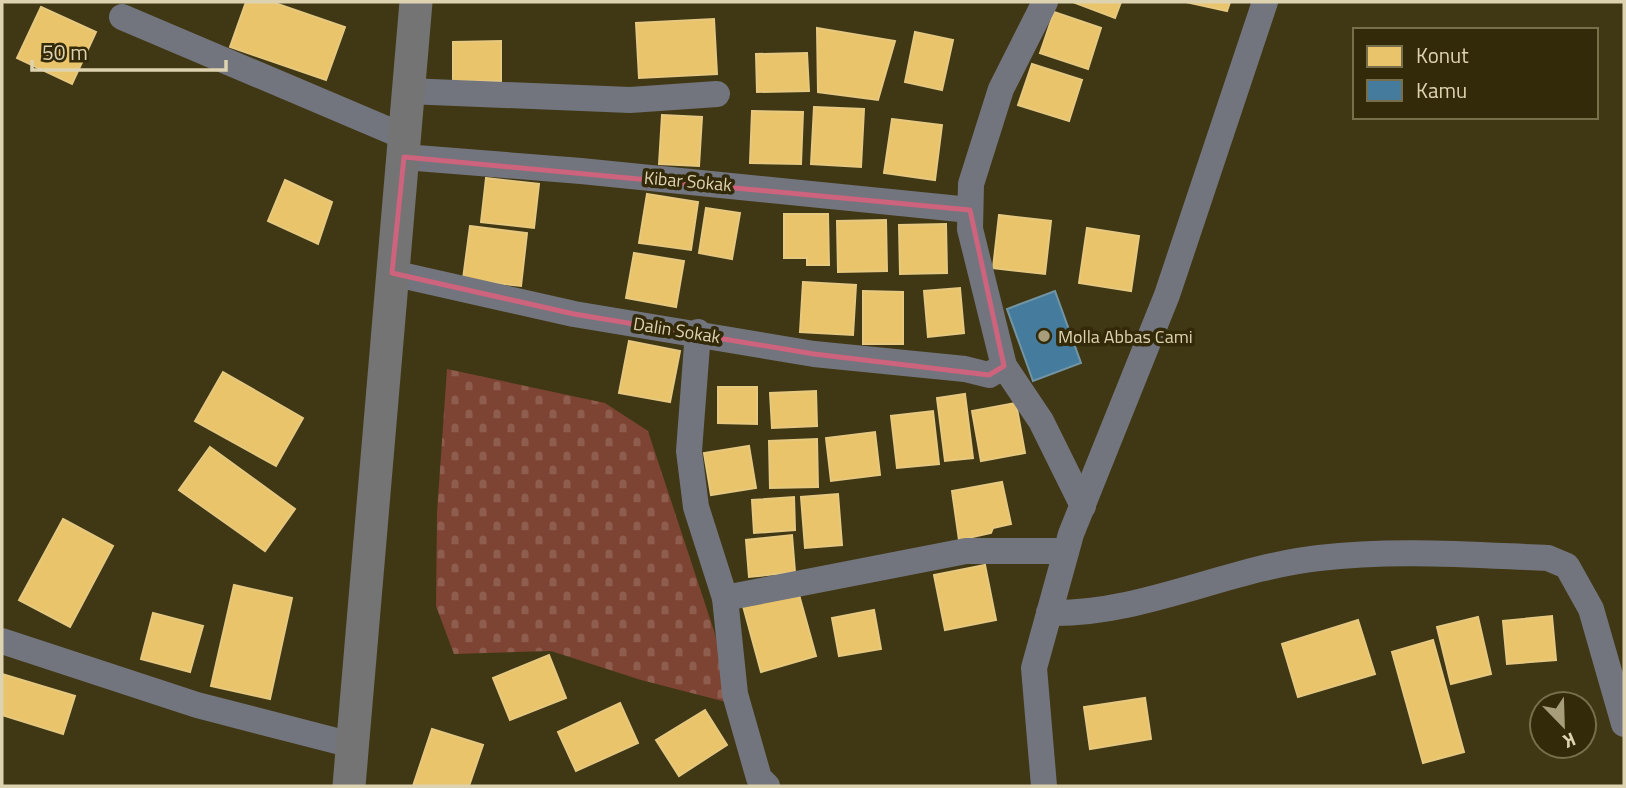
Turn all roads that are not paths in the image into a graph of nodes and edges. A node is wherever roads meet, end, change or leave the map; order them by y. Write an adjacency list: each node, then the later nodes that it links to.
1 (416, 2): 5 (main road)
2 (1045, 2): 8 (street)
3 (1265, 2): 12 (street)
4 (122, 17): 7 (street, Kibar Sokak)
5 (407, 91): 6 (street); 7 (main road)
6 (717, 94)
7 (405, 147): 8 (street, Kibar Sokak); 9 (main road)
8 (970, 211): 11 (street)
9 (392, 274): 10 (street, Dalin Sokak); 18 (main road)
10 (698, 332): 11 (street, Dalin Sokak); 14 (street)
11 (1004, 366): 12 (street)
12 (1083, 506): 13 (street)
13 (1066, 551): 14 (street); 15 (street)
14 (724, 598): 20 (street)
15 (1049, 613): 17 (street); 21 (street)
16 (2, 640): 18 (street)
17 (1624, 724)
18 (352, 745): 19 (main road)
19 (349, 786)
20 (767, 786)
21 (1044, 786)

